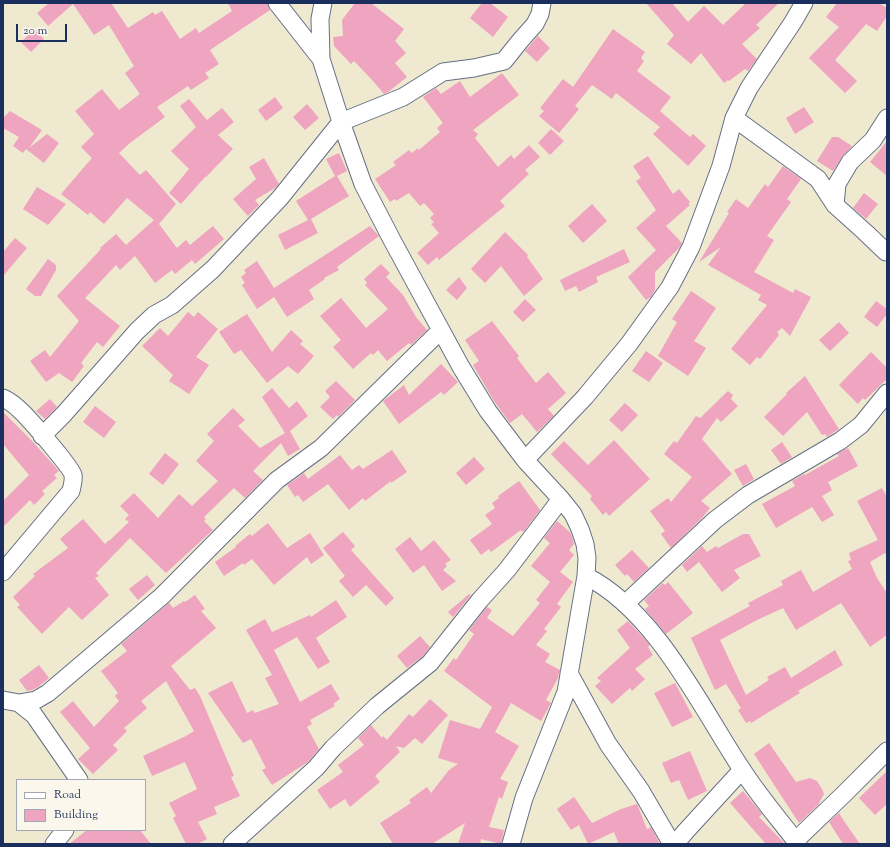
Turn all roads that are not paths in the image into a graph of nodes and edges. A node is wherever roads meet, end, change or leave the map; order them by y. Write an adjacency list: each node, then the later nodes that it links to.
1 (277, 3): 5 (street)
2 (323, 3): 5 (street)
3 (542, 3): 8 (street)
4 (804, 3): 6 (street)
5 (321, 59): 8 (street)
6 (734, 118): 9 (street); 16 (street)
7 (887, 118): 9 (street)
8 (341, 122): 12 (street); 15 (street)
9 (834, 205): 11 (street)
10 (887, 234): 11 (street)
11 (886, 254)
12 (441, 330): 16 (street); 22 (street)
13 (887, 393): 20 (street)
14 (3, 398): 15 (street)
15 (42, 436): 18 (street)
16 (525, 460): 17 (street)
17 (561, 499): 19 (street); 29 (street)
18 (3, 572)
19 (586, 576): 20 (street); 21 (street)
20 (626, 603): 24 (street)
21 (569, 673): 30 (street); 31 (street)
22 (11, 702): 25 (street)
23 (887, 751): 27 (street)
24 (742, 770): 27 (street); 31 (street)
25 (78, 779)
26 (64, 831): 28 (street)
27 (797, 842)
28 (54, 844)
29 (232, 844)
30 (511, 844)
31 (673, 844)

